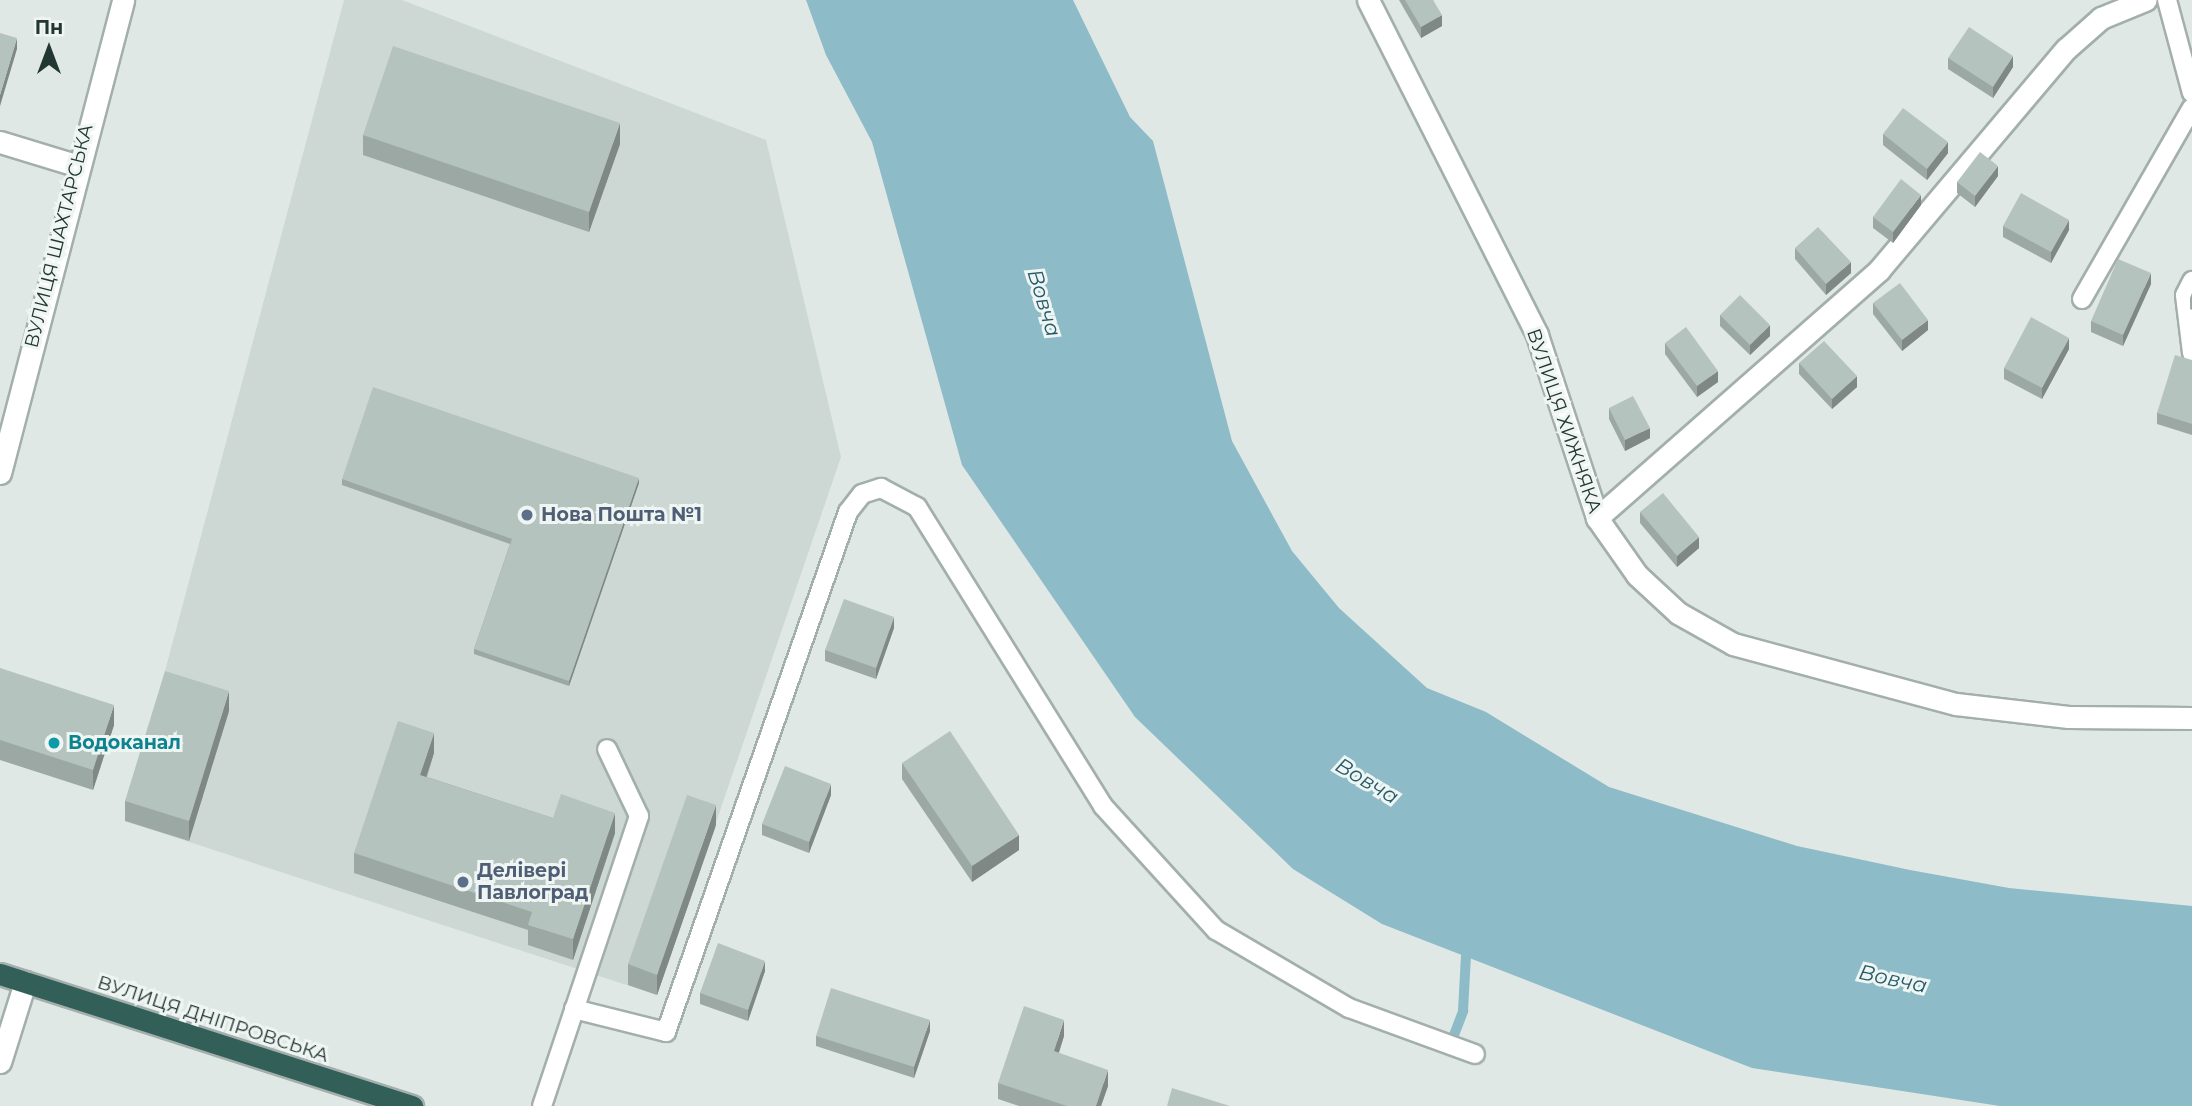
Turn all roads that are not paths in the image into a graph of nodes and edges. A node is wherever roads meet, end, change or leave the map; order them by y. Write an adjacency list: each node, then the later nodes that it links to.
1 (123, 0): 8 (street, ВУЛИЦЯ ШАХТАРСЬКА)
2 (1368, 0): 13 (street, ВУЛИЦЯ ХИЖНЯКА)
3 (2145, 0): 13 (street)
4 (2167, 0): 5 (lane)
5 (2192, 93)
6 (2192, 108): 10 (lane)
7 (0, 142): 8 (street)
8 (75, 165): 12 (street, ВУЛИЦЯ ШАХТАРСЬКА)
9 (2192, 281): 11 (lane)
10 (2082, 299)
11 (2192, 353)
12 (0, 473)
13 (1597, 518): 14 (street, ВУЛИЦЯ ХИЖНЯКА)
14 (2192, 718)
15 (607, 749): 18 (lane)
16 (0, 974): 17 (highway, ВУЛИЦЯ ДНІПРОВСЬКА)
17 (25, 982): 20 (street); 21 (highway, ВУЛИЦЯ ДНІПРОВСЬКА)
18 (574, 1009): 19 (lane); 22 (lane)
19 (1475, 1054)
20 (0, 1062)
21 (412, 1106)
22 (542, 1106)

